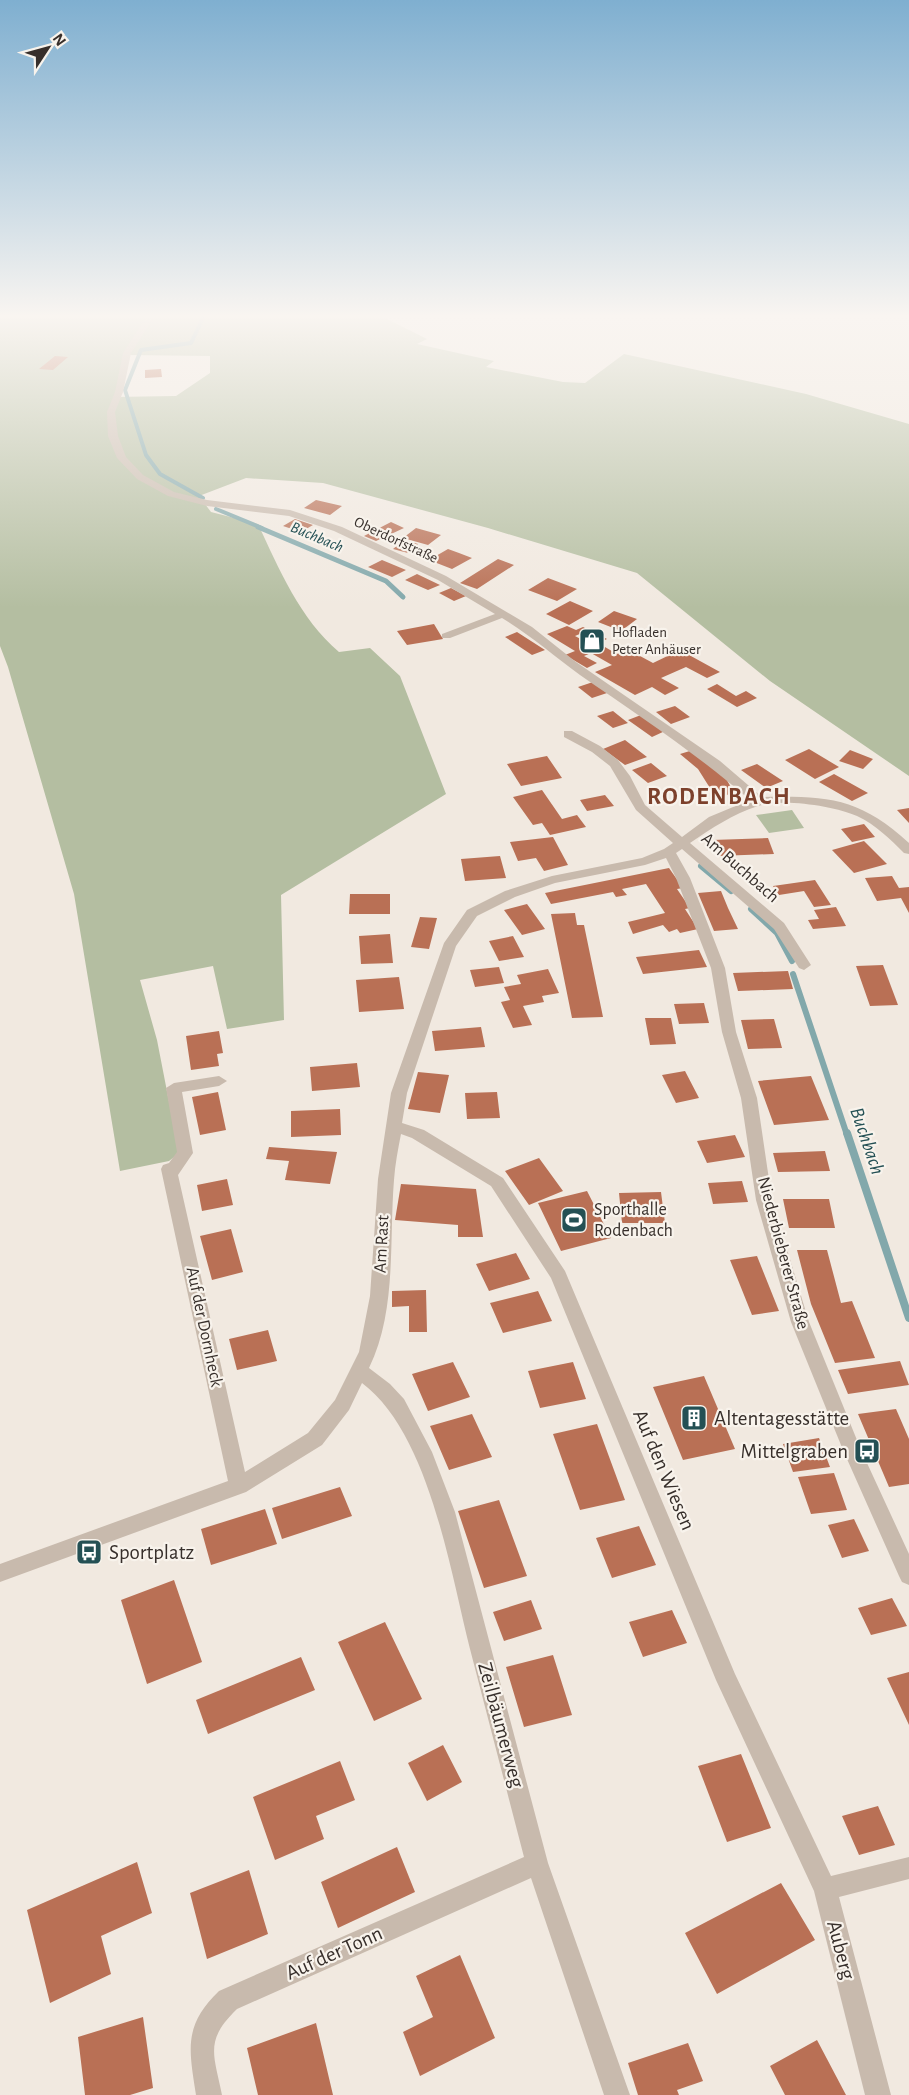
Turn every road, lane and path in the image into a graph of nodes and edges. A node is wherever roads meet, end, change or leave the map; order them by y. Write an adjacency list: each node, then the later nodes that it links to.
1 (111, 412): 2 (street, Oberdorfstraße)
2 (504, 614): 3 (street); 5 (street, Oberdorfstraße)
3 (446, 636)
4 (568, 734): 6 (street, Am Buchbach)
5 (759, 801): 6 (street, Am Rast); 7 (street)
6 (683, 843): 8 (street, Am Rast); 9 (street, Am Buchbach)
7 (909, 850)
8 (669, 852): 11 (street, Am Rast); 14 (street, Niederbieberer Straße)
9 (804, 965)
10 (219, 1081): 13 (street, Auf der Dornheck)
11 (395, 1126): 12 (street, Am Rast); 19 (street, Auf den Wiesen)
12 (361, 1372): 13 (street, Am Rast); 17 (street, Zeilbäumerweg)
13 (239, 1486): 15 (street, Am Rast)
14 (902, 1547): 16 (street, Niederbieberer Straße)
15 (0, 1573)
16 (909, 1576)
17 (537, 1863): 20 (street, Auf der Tonn); 21 (street, Zeilbäumerweg)
18 (909, 1868): 19 (street)
19 (825, 1889): 22 (street, Auberg)
20 (210, 2095)
21 (617, 2095)
22 (878, 2095)

